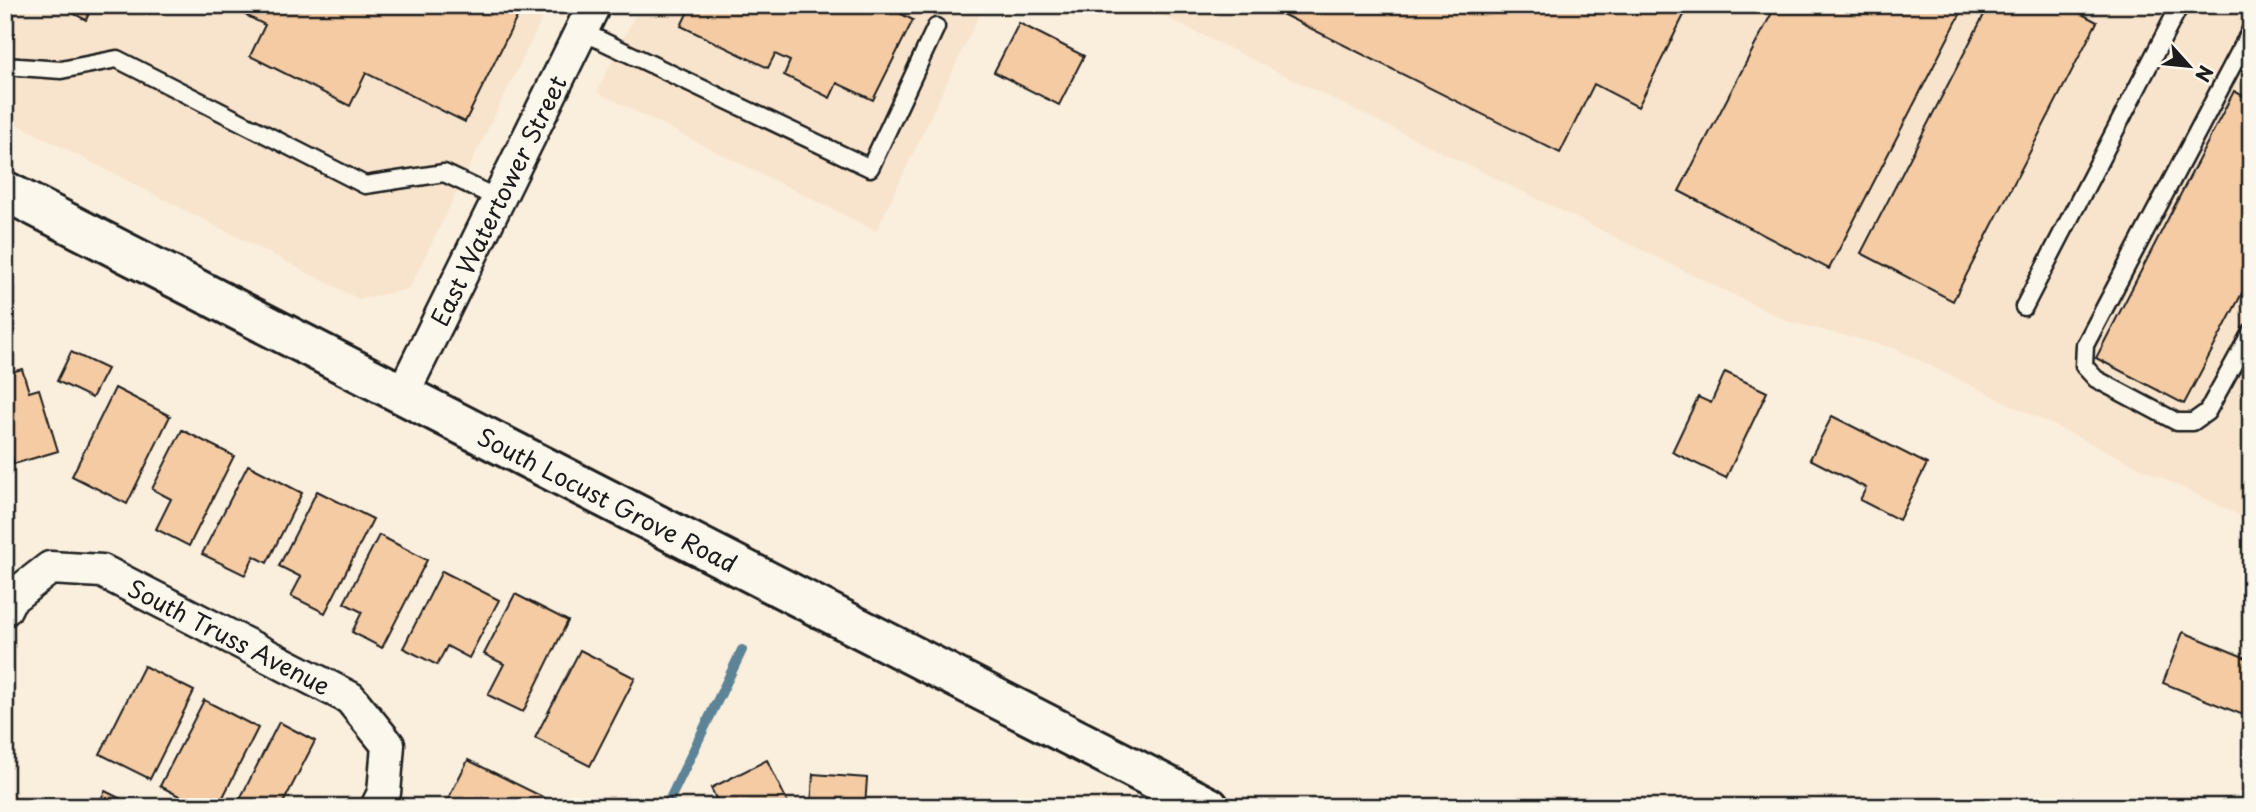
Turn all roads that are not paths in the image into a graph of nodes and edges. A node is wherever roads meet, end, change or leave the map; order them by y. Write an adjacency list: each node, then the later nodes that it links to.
1 (2180, 5): 8 (lane)
2 (587, 18): 3 (lane); 7 (street, East Watertower Street)
3 (936, 27)
4 (2251, 30): 9 (lane)
5 (5, 66): 7 (lane)
6 (5, 191): 10 (main road, South Locust Grove Road)
7 (499, 199): 10 (street, East Watertower Street)
8 (2024, 307)
9 (2251, 332)
10 (402, 395): 12 (main road, South Locust Grove Road)
11 (5, 610): 13 (street, South Truss Avenue)
12 (1186, 802)
13 (377, 807)

